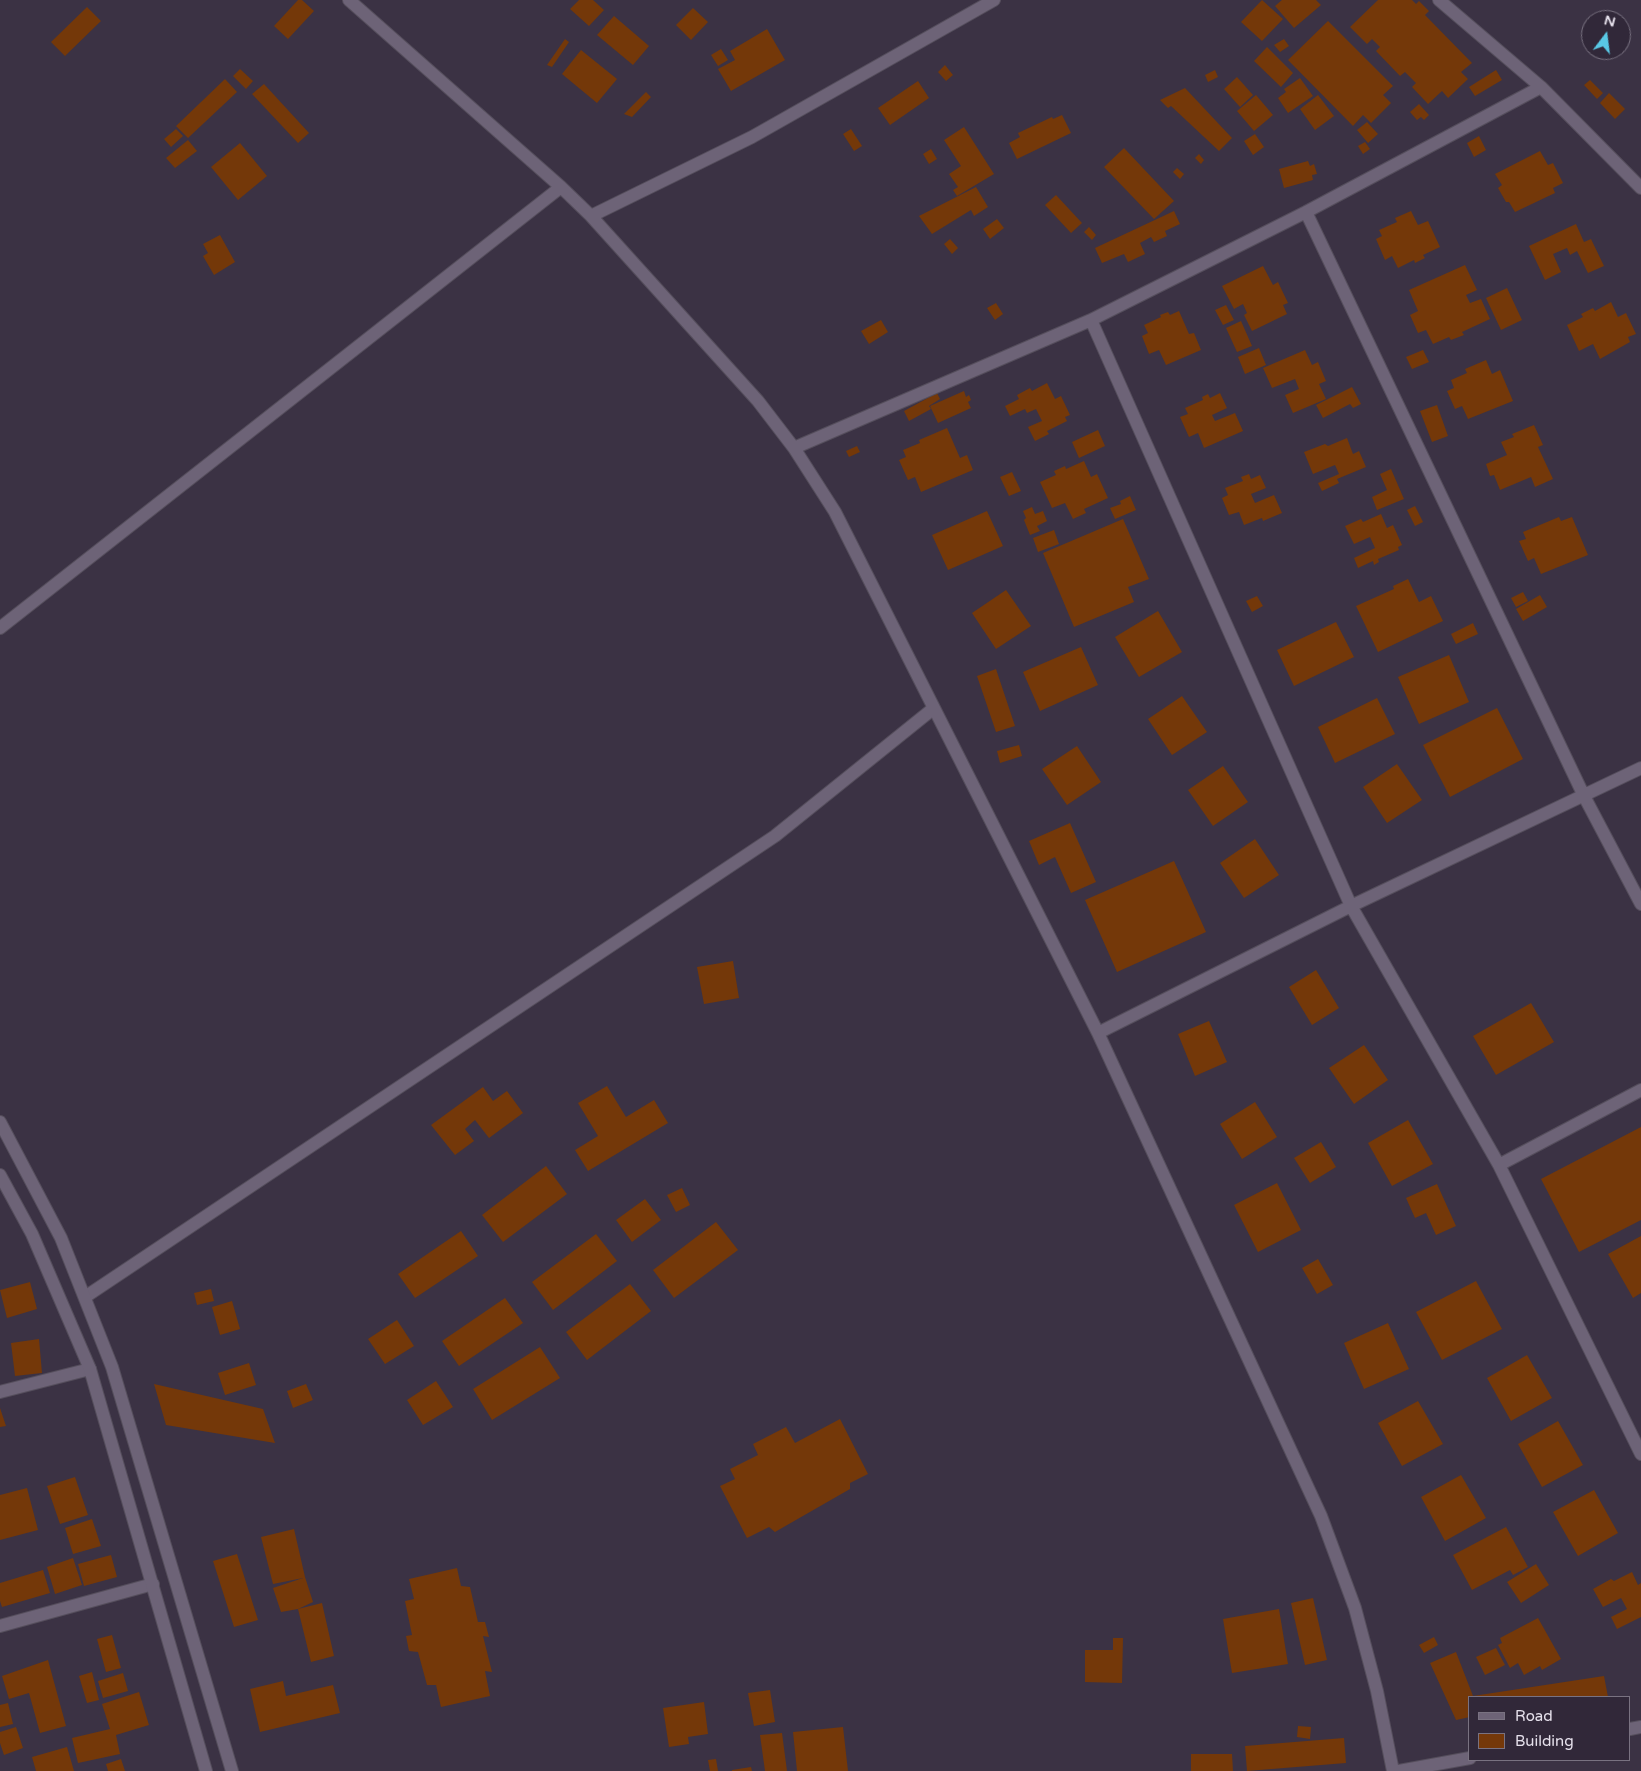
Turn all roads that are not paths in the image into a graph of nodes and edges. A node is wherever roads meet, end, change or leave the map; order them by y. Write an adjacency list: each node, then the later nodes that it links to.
1 (350, 0): 5 (street)
2 (994, 0): 8 (street)
3 (1439, 0): 4 (street)
4 (1541, 87): 6 (street); 7 (street)
5 (561, 187): 8 (street); 11 (street)
6 (1641, 188)
7 (1306, 212): 9 (street); 14 (street)
8 (591, 216): 10 (street)
9 (1091, 320): 10 (street); 16 (street)
10 (794, 448): 12 (street)
11 (0, 628)
12 (934, 708): 17 (street); 22 (street)
13 (1641, 768): 14 (street)
14 (1584, 796): 15 (street); 16 (street)
15 (1641, 904)
16 (1351, 906): 17 (street); 20 (street)
17 (1098, 1033): 31 (street)
18 (1641, 1090): 20 (street)
19 (0, 1122): 22 (street)
20 (1499, 1165): 25 (street)
21 (0, 1175): 23 (street)
22 (84, 1297): 30 (street)
23 (90, 1369): 24 (street); 26 (street)
24 (0, 1392)
25 (1641, 1454)
26 (153, 1584): 27 (street); 29 (street)
27 (0, 1626)
28 (1468, 1758): 32 (street)
29 (206, 1771)
30 (232, 1771)
31 (1393, 1771)
32 (1399, 1771)

